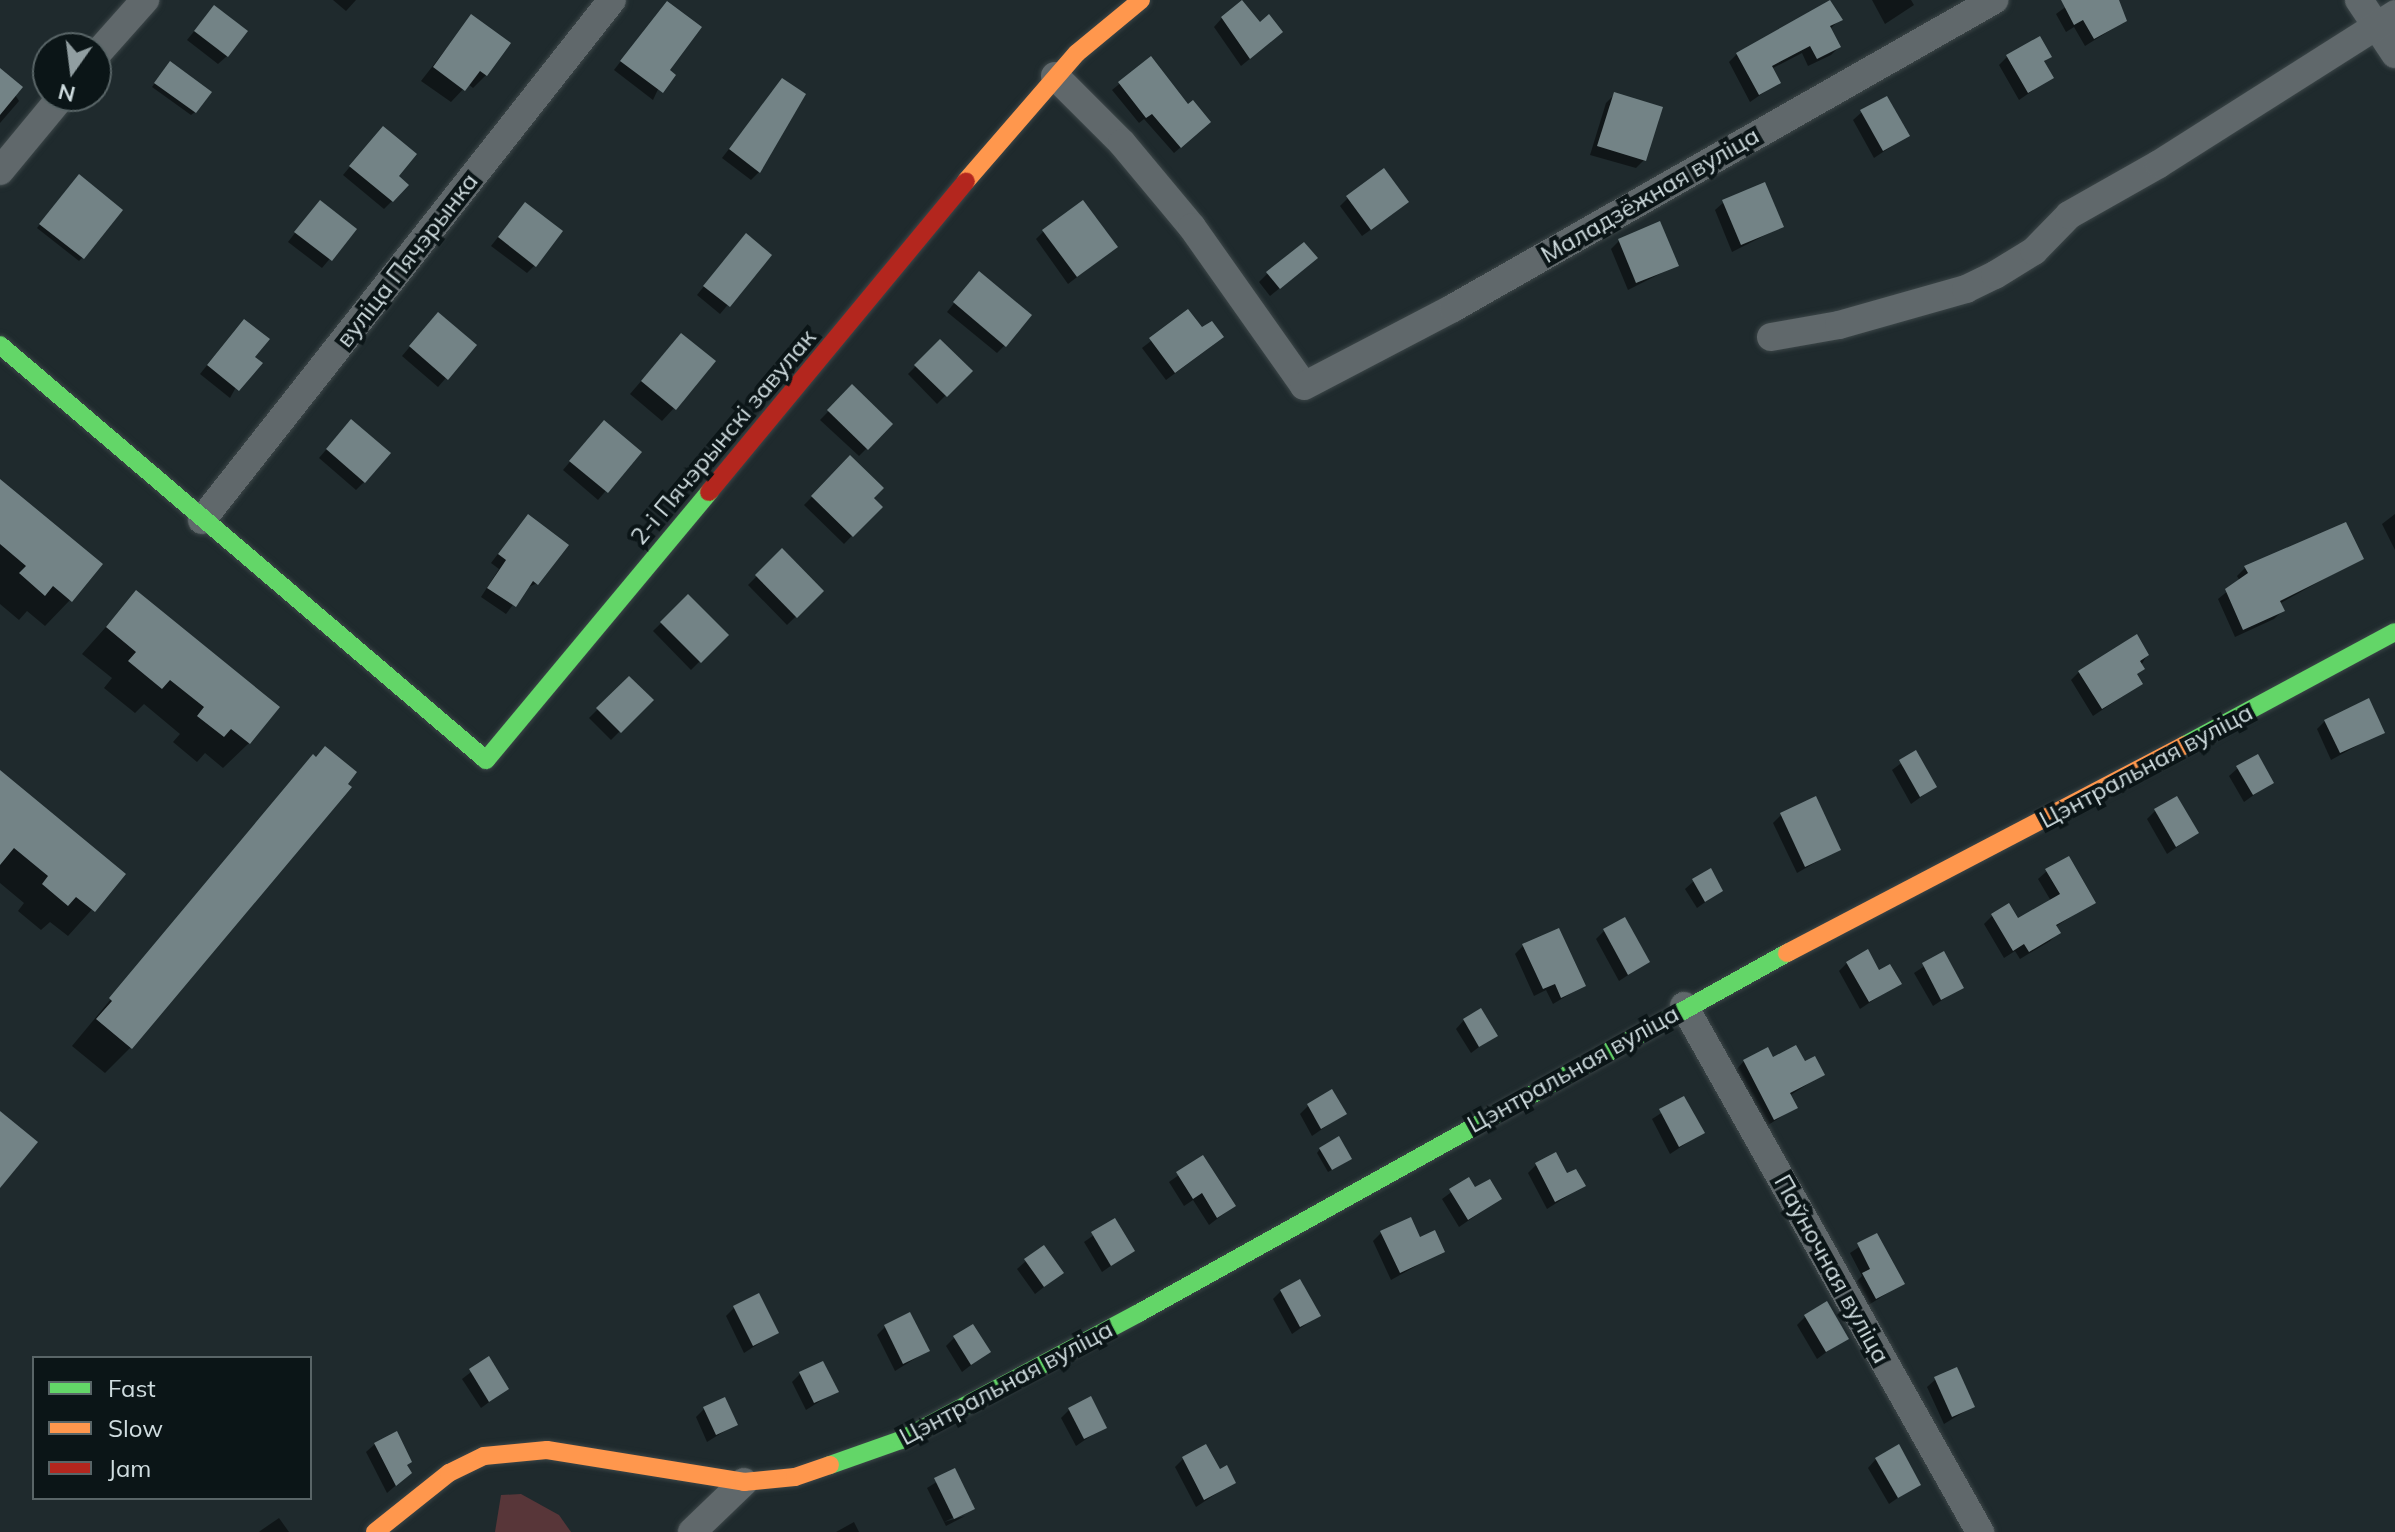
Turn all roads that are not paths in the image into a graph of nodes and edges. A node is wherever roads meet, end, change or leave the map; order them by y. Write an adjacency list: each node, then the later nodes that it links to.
1 (145, 0): 7 (street)
2 (612, 0): 14 (street, вуліца Пячэрынка)
3 (1141, 0): 9 (street, 2-і Пячэрынскі завулак)
4 (1994, 0): 9 (street, Маладзёжная вуліца)
5 (2359, 0): 6 (street)
6 (2386, 20): 8 (street); 12 (street)
7 (112, 37)
8 (2395, 54)
9 (1055, 76): 14 (street, 2-і Пячэрынскі завулак)
10 (49, 112): 11 (street)
11 (0, 171)
12 (1771, 337)
13 (0, 345): 14 (street)
14 (202, 520)
15 (2395, 632): 16 (street, Цэнтральная вуліца)
16 (1684, 1006): 17 (street, Цэнтральная вуліца); 20 (street, Паўночная вуліца)
17 (744, 1482): 18 (street, Цэнтральная вуліца); 19 (street)
18 (375, 1532)
19 (692, 1532)
20 (1980, 1532)

